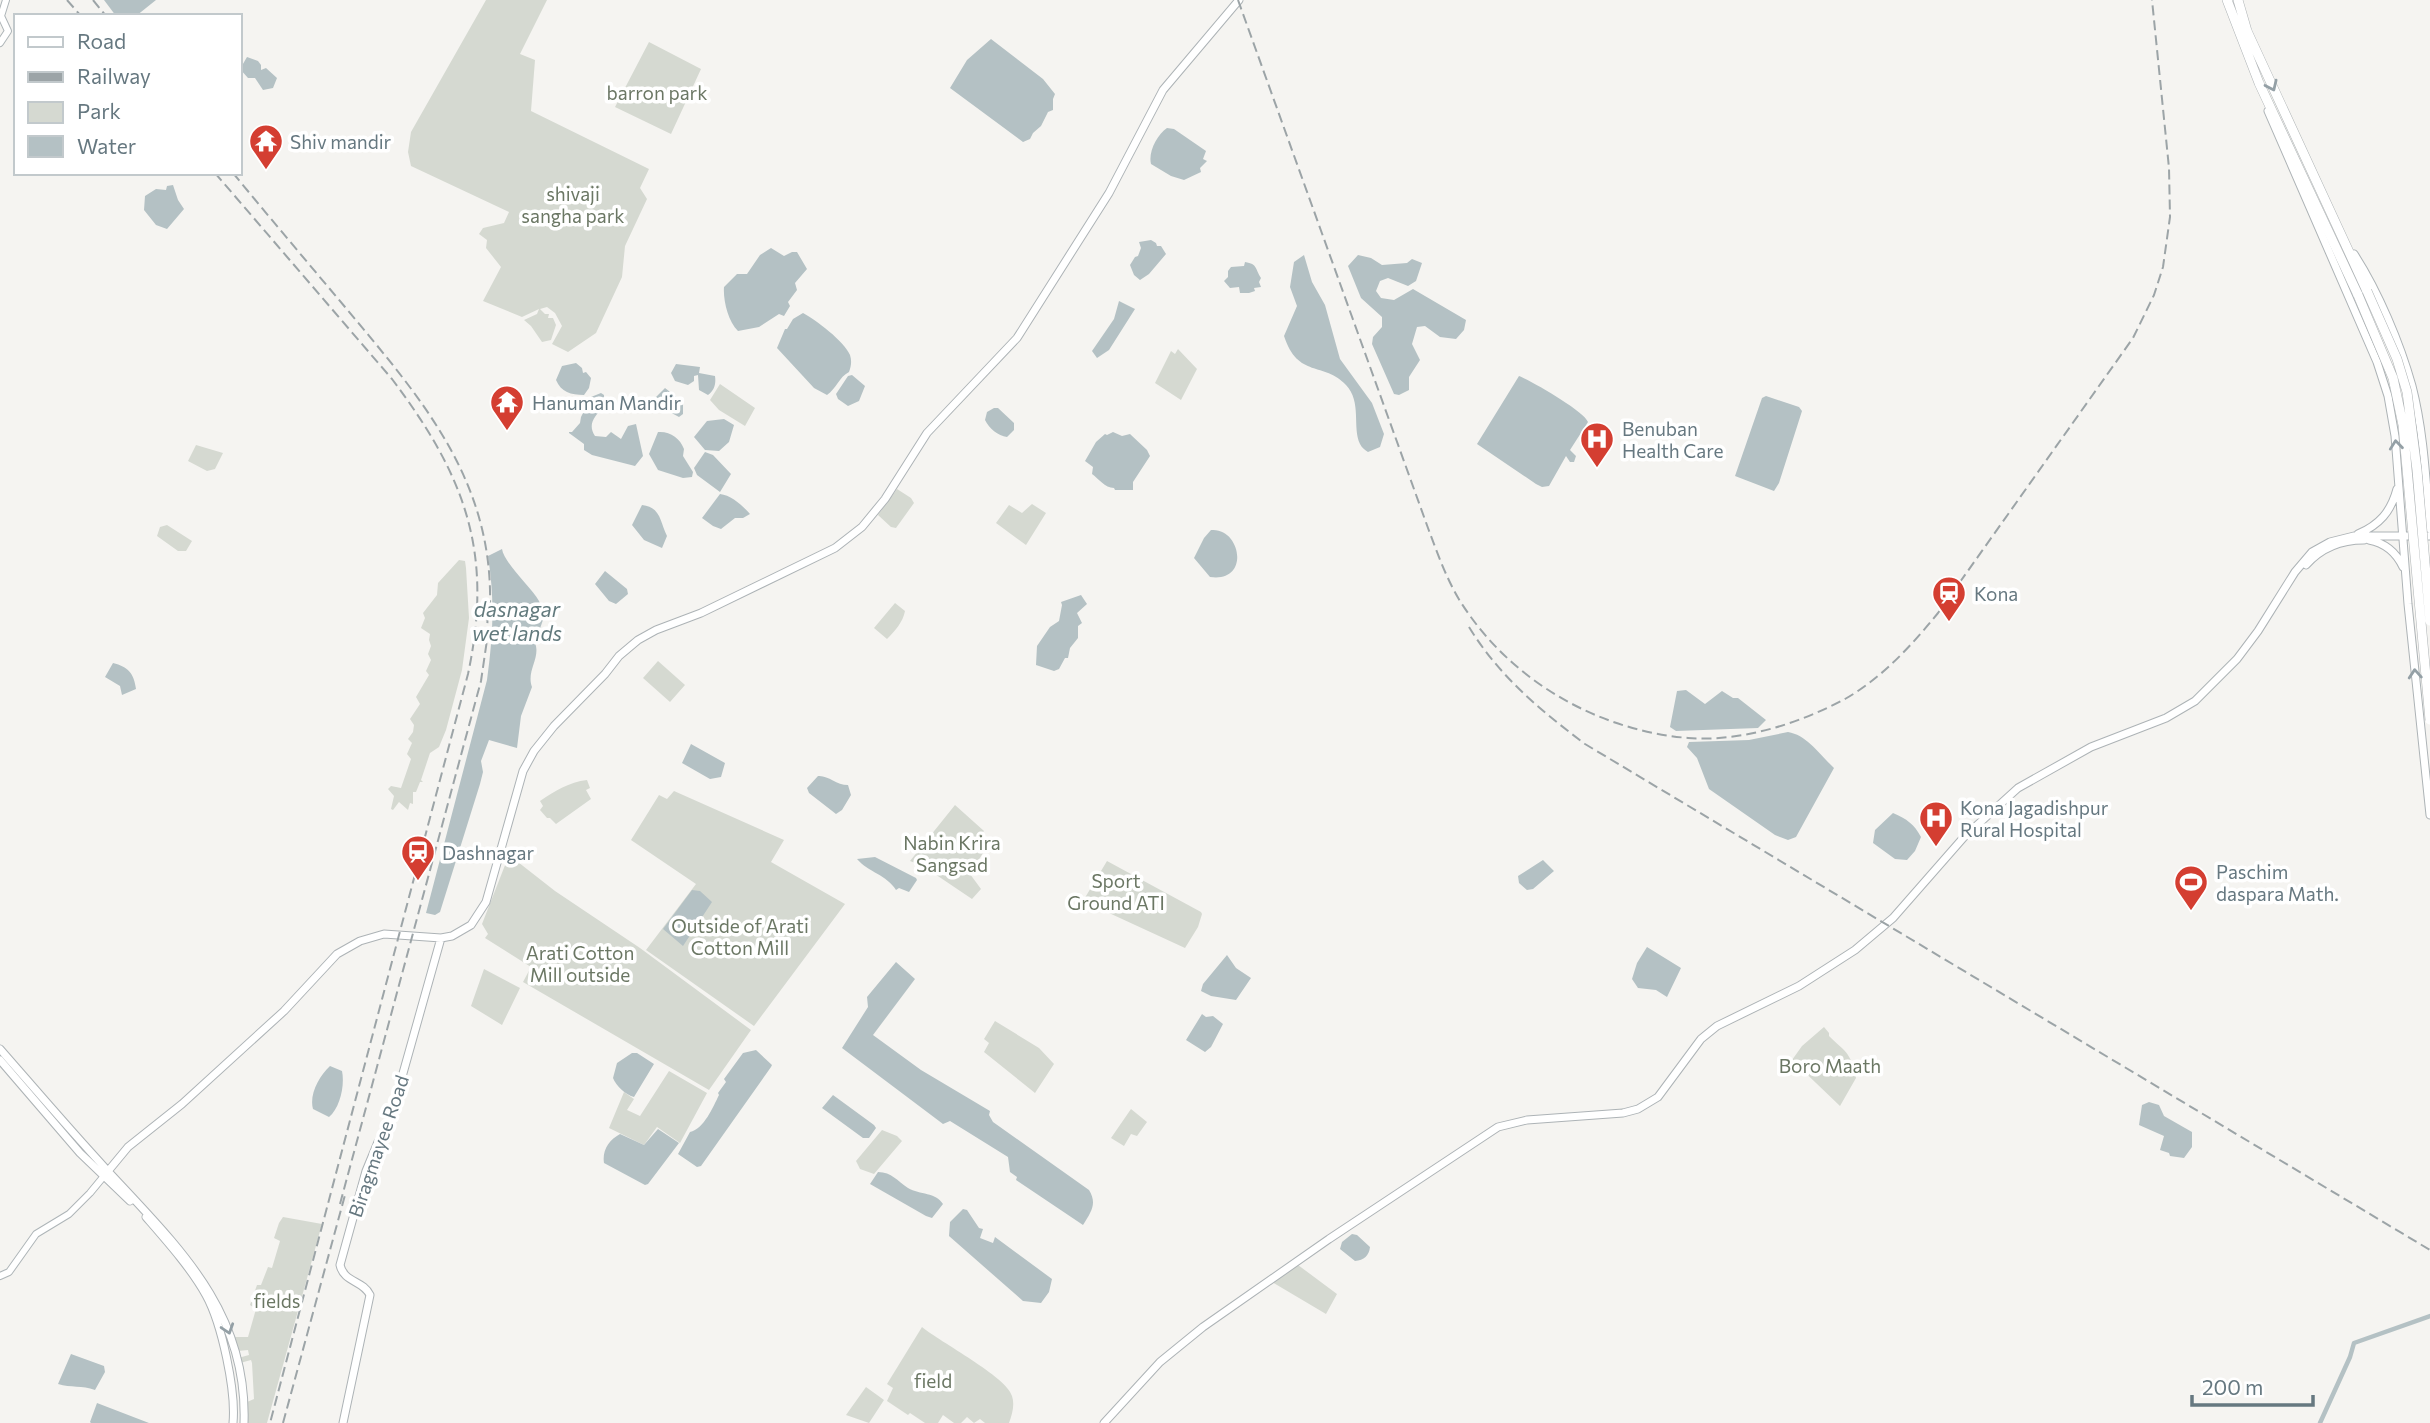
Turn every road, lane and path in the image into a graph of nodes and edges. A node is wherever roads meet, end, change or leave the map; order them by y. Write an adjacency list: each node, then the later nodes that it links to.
1 (6, 0): 5 (main road)
2 (1239, 0): 22 (main road)
3 (2227, 0): 6 (highway)
4 (2238, 0): 7 (highway, one-way to 7)
5 (0, 43)
6 (2259, 83): 8 (highway); 9 (main road, one-way to 6)
7 (2343, 239): 8 (highway); 10 (main road)
8 (2362, 293): 19 (highway, bridge); 20 (highway, bridge)
9 (2398, 477): 13 (main road); 15 (main road)
10 (2426, 484): 11 (main road); 12 (main road)
11 (2430, 494)
12 (2430, 529)
13 (2354, 536): 15 (main road); 18 (main road)
14 (2430, 538): 15 (main road)
15 (2402, 539): 16 (main road); 17 (main road)
16 (2369, 540): 17 (main road); 18 (main road)
17 (2406, 578): 21 (main road, one-way to 17)
18 (2276, 604): 30 (main road)
19 (2430, 621)
20 (2430, 720)
21 (2430, 815)
22 (441, 938): 25 (main road); 29 (main road, Biragmayee Road)
23 (0, 1049): 25 (main road)
24 (0, 1060): 25 (main road)
25 (106, 1173): 26 (main road); 27 (main road); 28 (main road, one-way to 28)
26 (0, 1276)
27 (233, 1423)
28 (244, 1423)
29 (343, 1423)
30 (1104, 1423)

